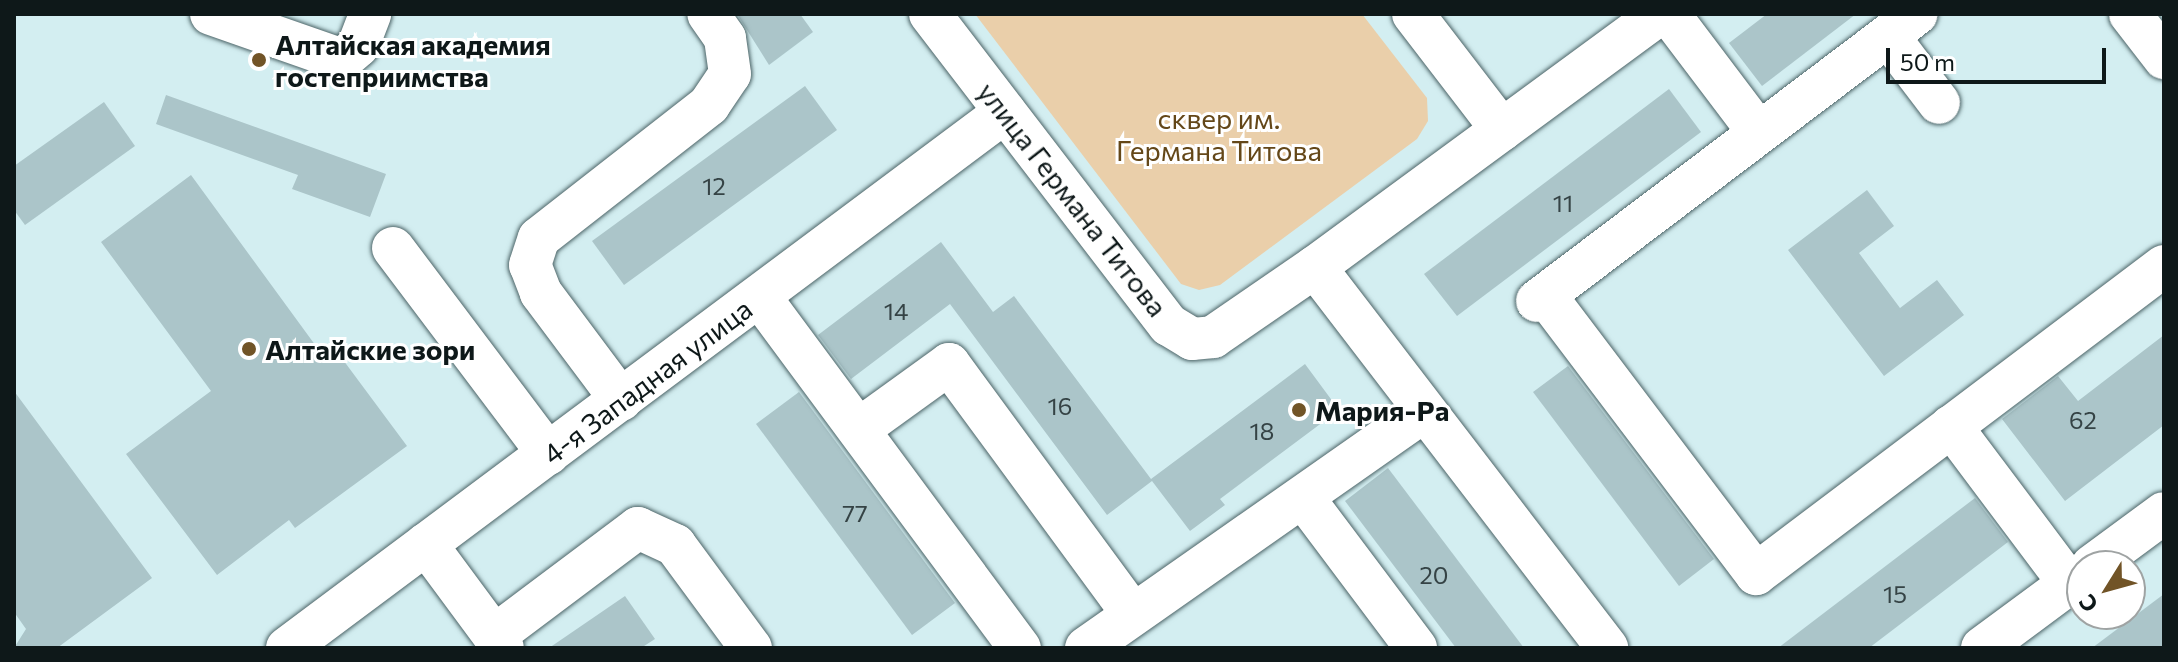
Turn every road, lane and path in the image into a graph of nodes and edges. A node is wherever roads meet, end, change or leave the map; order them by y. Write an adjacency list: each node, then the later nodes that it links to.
1 (211, 14): 2 (street)
2 (370, 14)
3 (708, 14): 19 (street)
4 (930, 14): 12 (street, улица Германа Титова)
5 (1413, 14): 13 (street)
6 (1660, 14): 13 (street, улица Германа Титова)
7 (1669, 14): 14 (street)
8 (2130, 14): 10 (street)
9 (1902, 25): 11 (street); 14 (street)
10 (2164, 58)
11 (1939, 103)
12 (1005, 112): 17 (street, улица Германа Титова); 18 (street, 4-я Западная улица)
13 (1502, 130): 17 (street, улица Германа Титова)
14 (1759, 133): 21 (street)
15 (393, 248): 23 (street)
16 (2164, 266): 21 (street)
17 (1315, 267): 20 (street)
18 (760, 297): 19 (street, 4-я Западная улица); 22 (street)
19 (621, 400): 23 (street, 4-я Западная улица)
20 (1424, 411): 24 (street); 37 (street)
21 (1951, 426): 28 (street)
22 (859, 429): 30 (street); 34 (street)
23 (548, 454): 26 (street, 4-я Западная улица)
24 (1305, 500): 30 (street); 36 (street)
25 (2164, 513): 27 (street)
26 (426, 544): 31 (street); 32 (street, 4-я Западная улица)
27 (2114, 550)
28 (2066, 557)
29 (2066, 585): 38 (street)
30 (1132, 613): 35 (street)
31 (499, 642): 33 (street)
32 (287, 648)
33 (751, 648)
34 (1020, 648)
35 (1086, 648)
36 (1416, 648)
37 (1607, 648)
38 (1982, 648)

